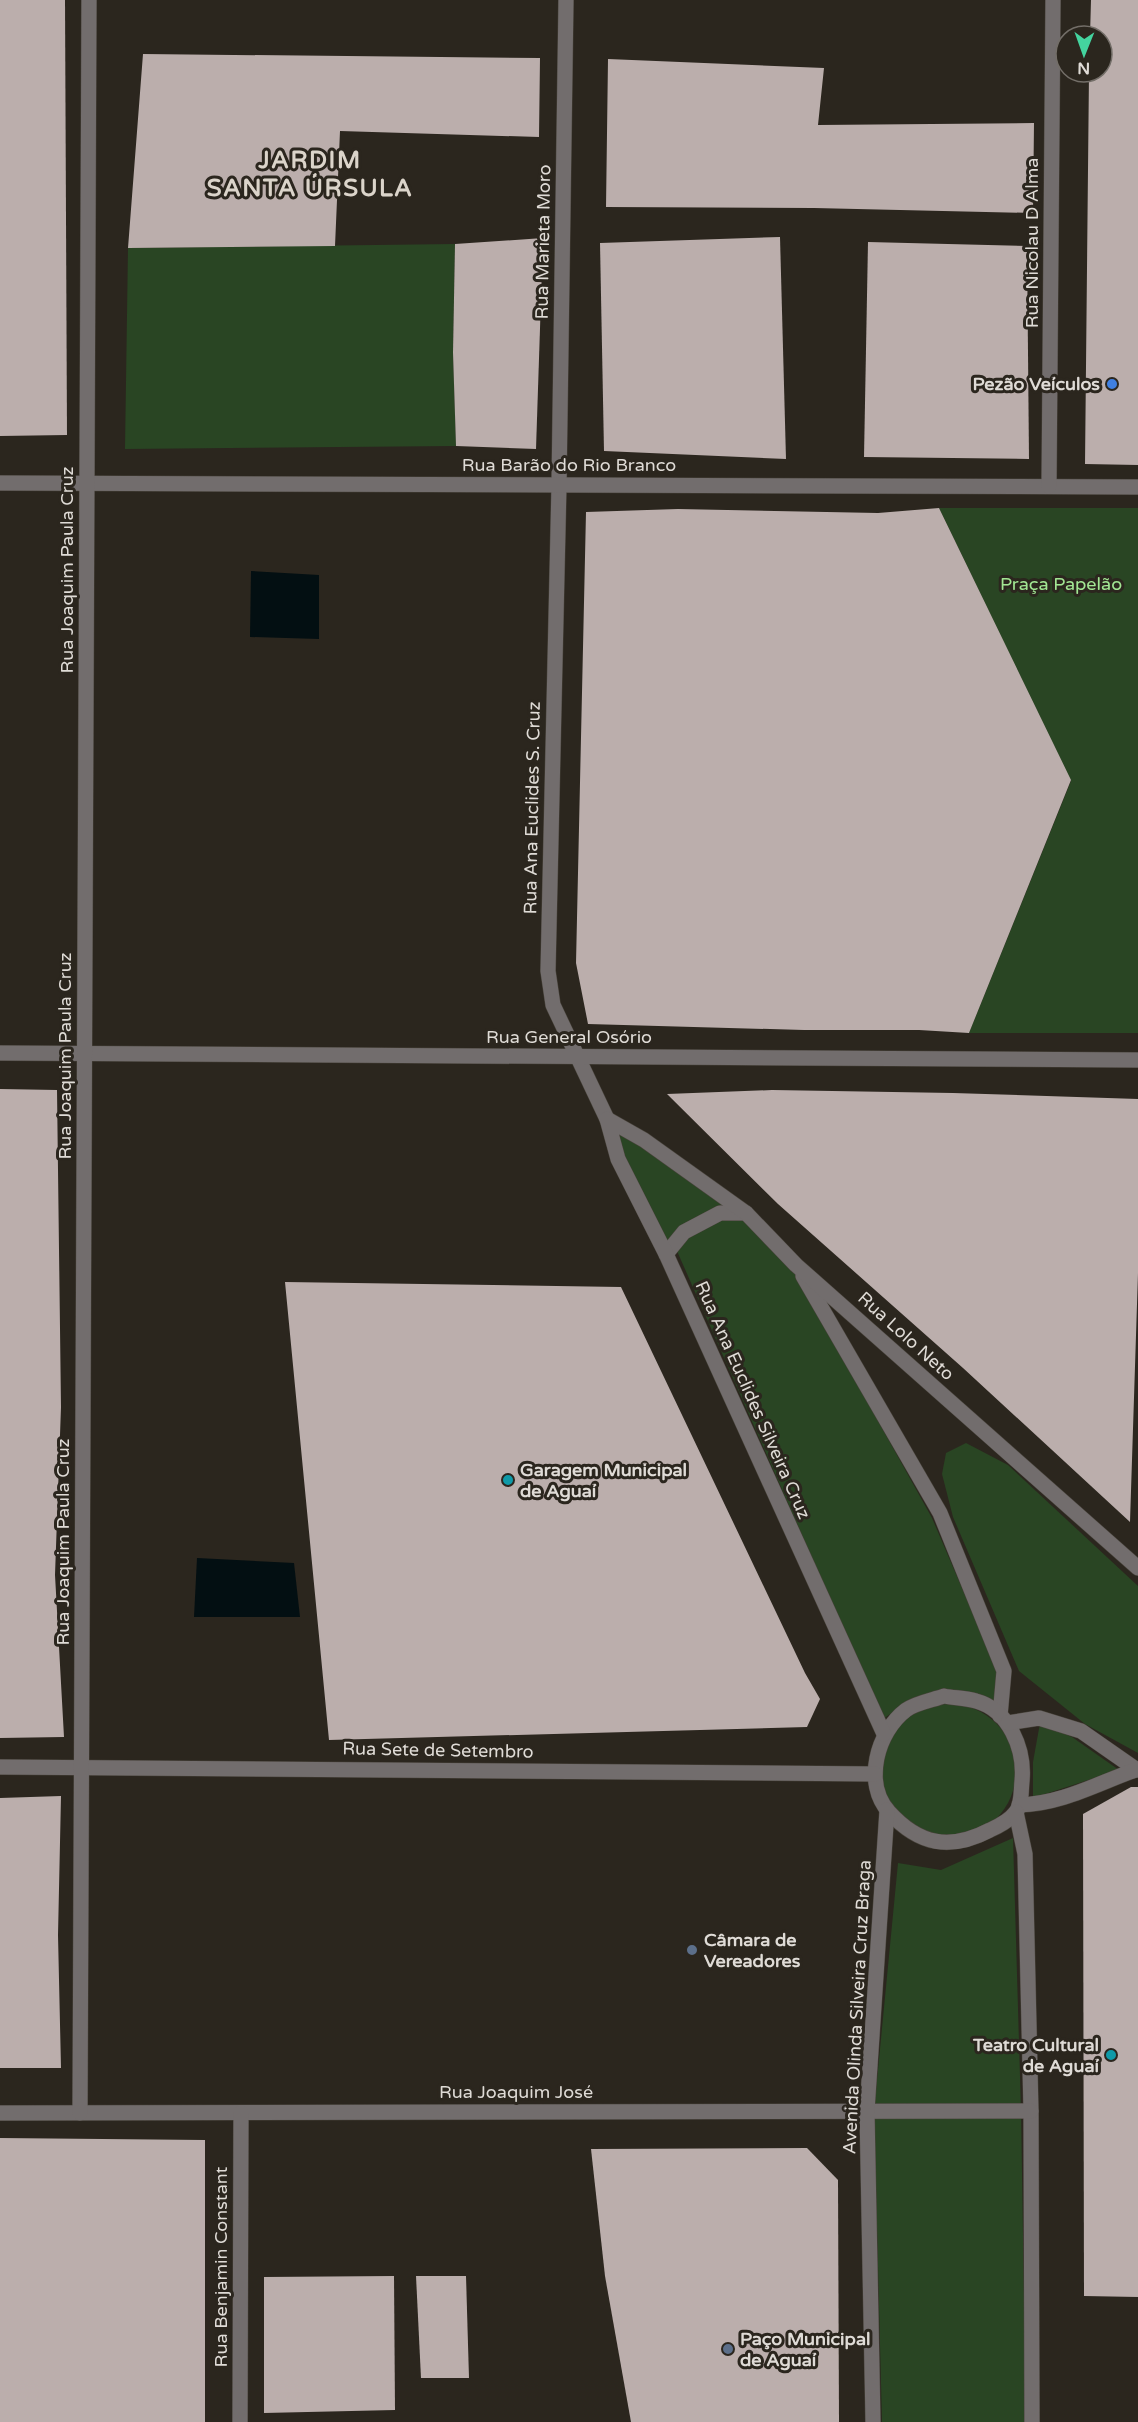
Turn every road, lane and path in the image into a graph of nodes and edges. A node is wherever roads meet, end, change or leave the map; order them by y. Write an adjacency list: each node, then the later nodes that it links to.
1 (89, 0): 5 (street, Rua Joaquim Paula Cruz)
2 (566, 0): 6 (street, Rua Marieta Moro)
3 (1053, 0): 7 (street, Rua Nicolau D Alma)
4 (0, 483): 5 (street, Rua Barão do Rio Branco)
5 (87, 483): 6 (street, Rua Barão do Rio Branco); 10 (street, Rua Joaquim Paula Cruz)
6 (559, 485): 7 (street, Rua Barão do Rio Branco); 11 (street, Rua Ana Euclides S. Cruz)
7 (1049, 486): 8 (street, Rua Barão do Rio Branco)
8 (1138, 487)
9 (0, 1053): 10 (street, Rua General Osório)
10 (85, 1054): 11 (street, Rua General Osório); 21 (street, Rua Joaquim Paula Cruz)
11 (578, 1057): 12 (street, Rua General Osório); 13 (street, Rua Ana Euclides S. Cruz)
12 (1138, 1060)
13 (607, 1119): 14 (street, Rua Lolo Neto); 15 (street, Rua Ana Euclides Silveira Cruz)
14 (746, 1213): 15 (street); 16 (street, Rua Lolo Neto)
15 (666, 1254): 19 (street, Rua Ana Euclides Silveira Cruz)
16 (796, 1265): 17 (street, Rua Lolo Neto); 18 (street)
17 (1138, 1568)
18 (1004, 1720): 19 (street); 22 (street); 25 (street)
19 (884, 1734): 23 (street)
20 (0, 1767): 21 (street, Rua Sete de Setembro)
21 (82, 1767): 23 (street, Rua Sete de Setembro); 30 (street, Rua Joaquim Paula Cruz)
22 (1138, 1769): 25 (street)
23 (875, 1774): 24 (street)
24 (887, 1809): 25 (street); 26 (street, Avenida Olinda Silveira Cruz Braga)
25 (1017, 1809): 27 (street)
26 (867, 2111): 27 (street, Rua Joaquim José); 28 (street, Rua Joaquim José); 32 (street, Avenida Olinda Silveira Cruz Braga)
27 (1031, 2111): 33 (street)
28 (241, 2112): 30 (street, Rua Joaquim José); 31 (street, Rua Benjamin Constant)
29 (0, 2113): 30 (street, Rua Joaquim José)
30 (80, 2113)
31 (240, 2422)
32 (873, 2422)
33 (1032, 2422)

